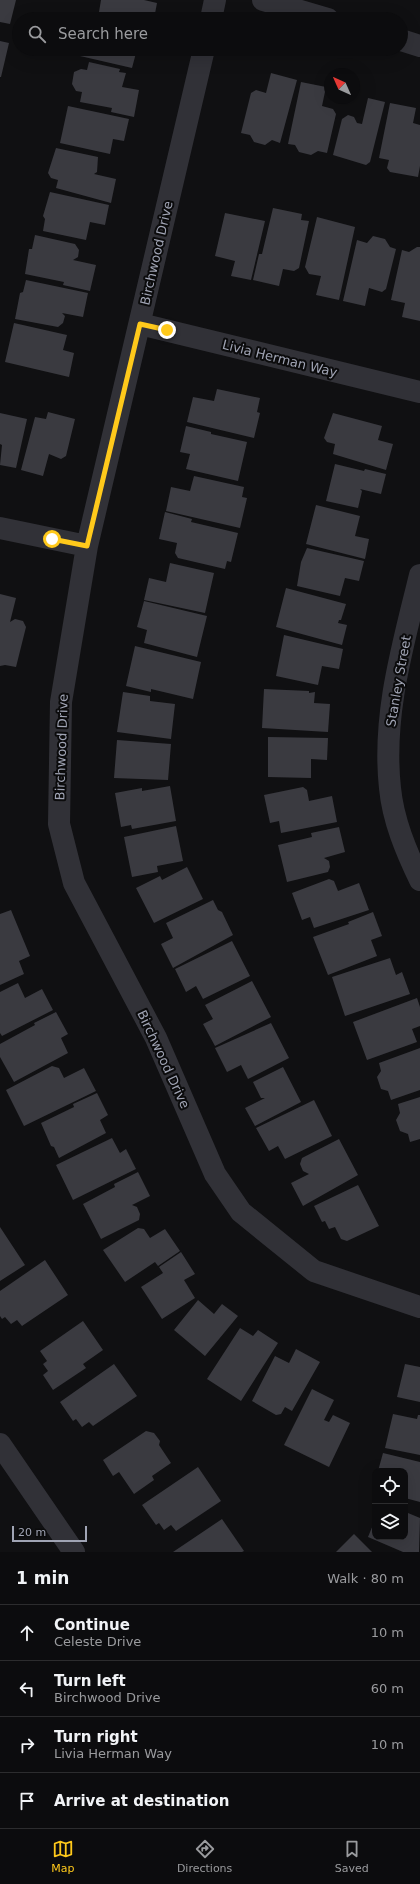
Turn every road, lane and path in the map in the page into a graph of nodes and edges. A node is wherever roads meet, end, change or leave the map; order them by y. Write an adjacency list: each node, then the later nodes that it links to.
1 (215, 0): 3 (street)
2 (263, 0): 4 (street)
3 (212, 12)
4 (304, 12)
5 (408, 42): 6 (street)
6 (420, 46)
7 (202, 56): 8 (street, Birchwood Drive)
8 (140, 324): 9 (street, Livia Herman Way); 11 (street, Birchwood Drive)
9 (420, 392)
10 (0, 528): 11 (street)
11 (87, 546): 14 (street, Birchwood Drive)
12 (420, 575): 13 (street, Stanley Street)
13 (420, 880)
14 (420, 1308)
15 (0, 1444): 16 (street)
16 (74, 1552)

